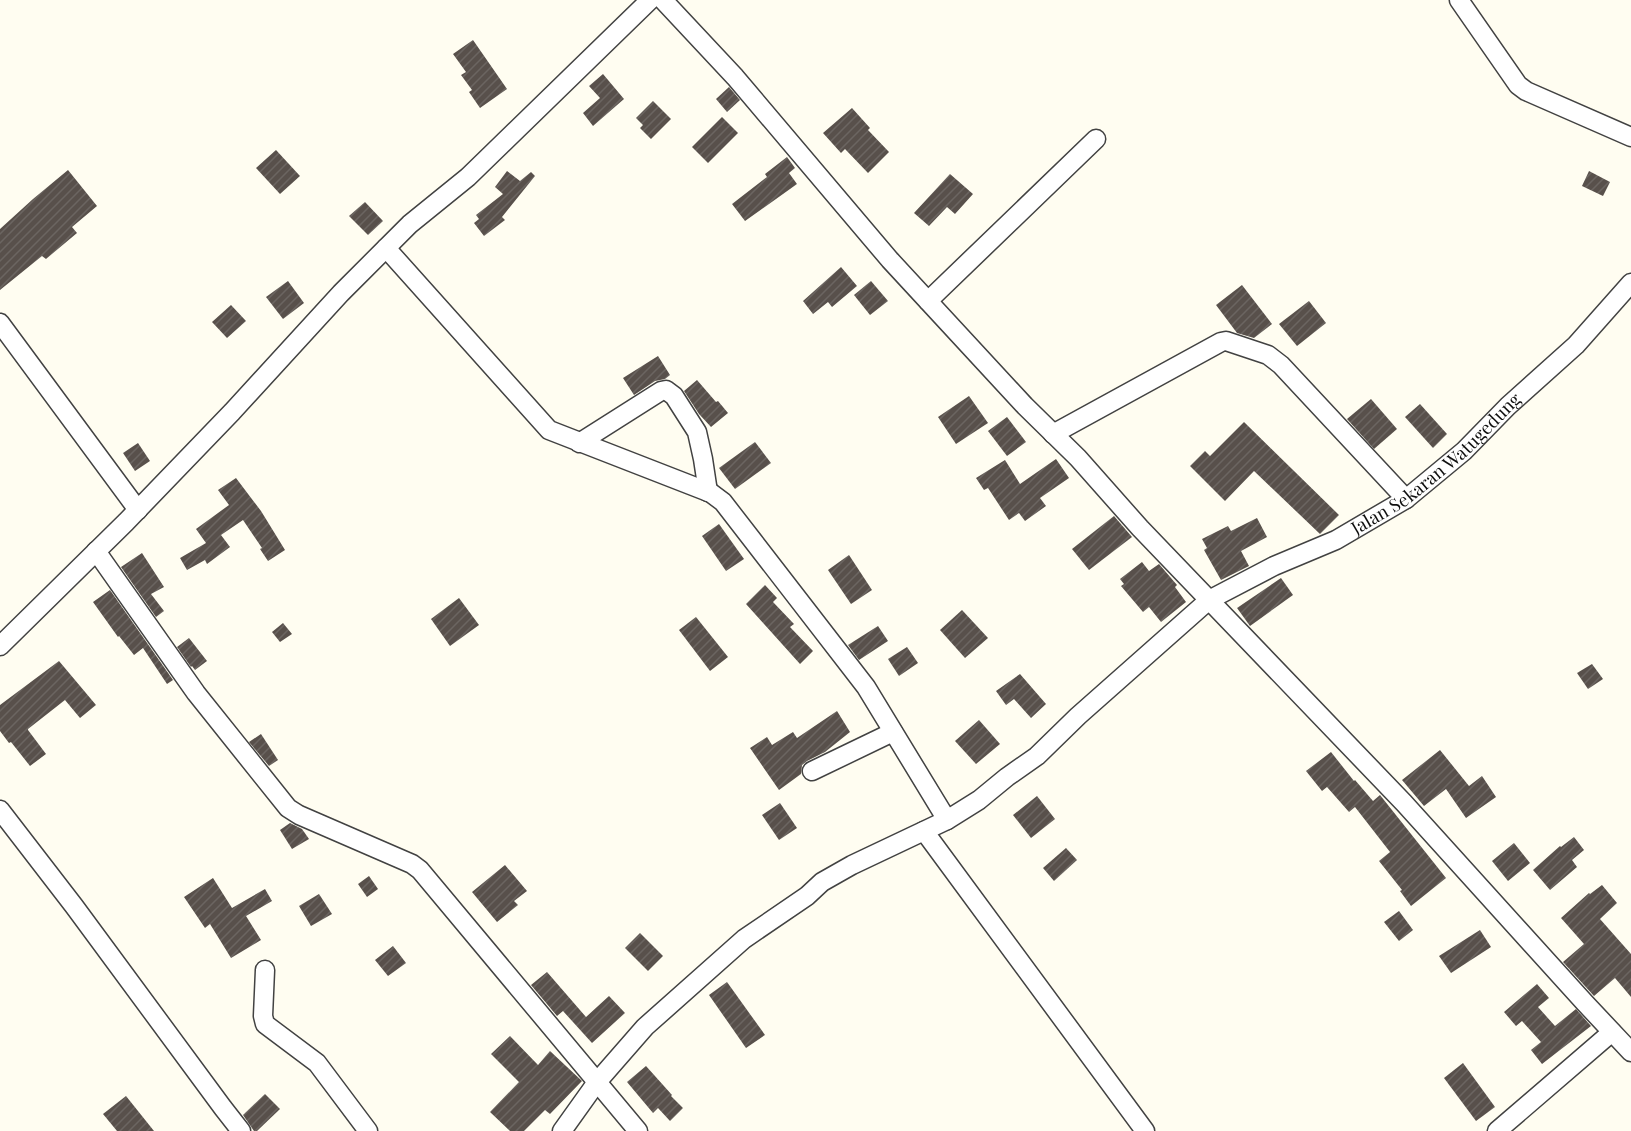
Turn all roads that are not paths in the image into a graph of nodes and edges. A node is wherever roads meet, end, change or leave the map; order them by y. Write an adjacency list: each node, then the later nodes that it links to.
1 (650, 0): 6 (street)
2 (663, 0): 8 (street)
3 (1459, 0): 4 (street)
4 (1631, 137)
5 (1096, 138): 8 (street)
6 (386, 248): 11 (street); 14 (street)
7 (1631, 283): 13 (street, Jalan Sekaran Watugedung)
8 (928, 301): 10 (street)
9 (0, 323): 14 (street)
10 (1053, 434): 13 (street); 16 (street)
11 (579, 443): 12 (street); 12 (street)
12 (708, 492): 18 (street)
13 (1406, 499): 16 (street, Jalan Sekaran Watugedung)
14 (138, 510): 15 (street)
15 (96, 551): 17 (street); 26 (street)
16 (1209, 600): 21 (street, Jalan Sekaran Watugedung); 24 (street)
17 (0, 646)
18 (892, 732): 19 (street); 21 (street)
19 (812, 771)
20 (0, 810): 27 (street)
21 (947, 820): 22 (street, Jalan Sekaran Watugedung)
22 (924, 831): 26 (street, Jalan Sekaran Watugedung); 31 (street)
23 (265, 970): 28 (street)
24 (1612, 1032): 25 (street); 32 (street)
25 (1631, 1052)
26 (597, 1082): 29 (street, Jalan Sekaran Watugedung); 30 (street)
27 (242, 1131)
28 (368, 1131)
29 (562, 1131)
30 (638, 1131)
31 (1145, 1131)
32 (1497, 1131)

